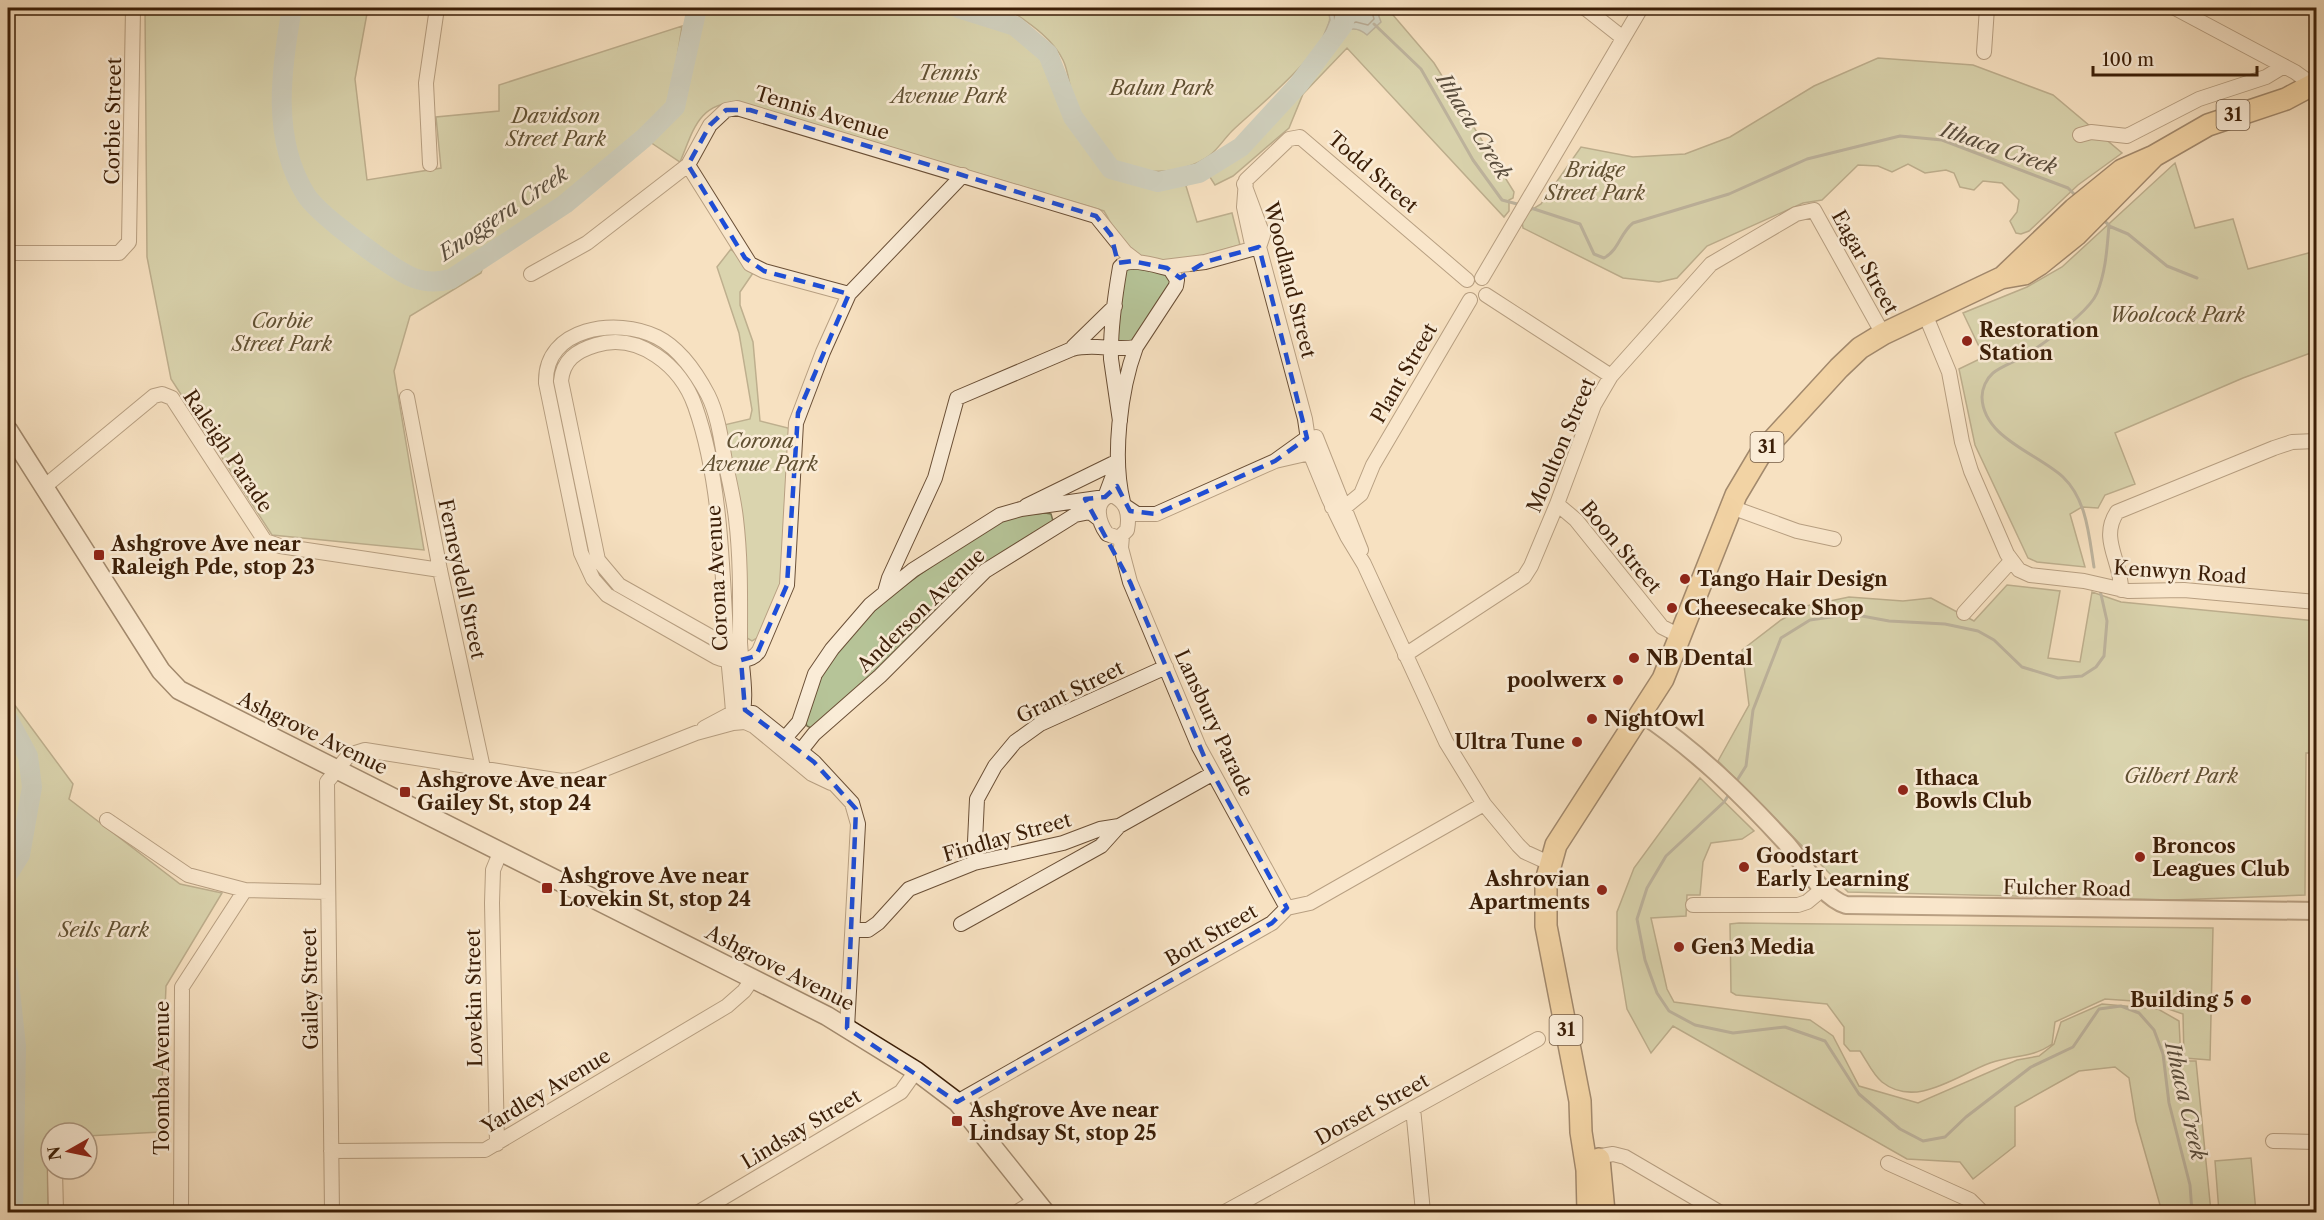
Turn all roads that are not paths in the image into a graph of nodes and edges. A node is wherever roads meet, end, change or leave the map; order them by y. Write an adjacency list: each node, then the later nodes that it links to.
1 (133, 8): 20 (street, Corbie Street)
2 (437, 8): 12 (street)
3 (1585, 8): 7 (street)
4 (1641, 8): 7 (street)
5 (1987, 8): 8 (street)
6 (2175, 8): 9 (street)
7 (1623, 38): 26 (street)
8 (1984, 52)
9 (2284, 66): 10 (street); 11 (street)
10 (2315, 84): 16 (main road, 31)
11 (2080, 135)
12 (430, 164)
13 (688, 165): 14 (street, Tennis Avenue); 25 (street, Tennis Avenue); 30 (street)
14 (963, 175): 18 (street, Tennis Avenue); 30 (street)
15 (1248, 179): 19 (street, Woodland Street); 28 (street, Todd Street)
16 (2103, 196): 27 (main road, 31); 27 (main road, 31)
17 (1814, 210): 35 (street, Eagar Street); 39 (street, Moulton Street)
18 (1111, 235): 21 (street, Tennis Avenue); 24 (street)
19 (1256, 248): 22 (street); 45 (street, Woodland Street)
20 (8, 254)
21 (1138, 262): 23 (street); 24 (street)
22 (1205, 262): 23 (street); 29 (street)
23 (1161, 268): 29 (street)
24 (1119, 272): 33 (street)
25 (531, 274)
26 (1482, 278): 28 (street); 31 (street)
27 (2001, 278): 34 (main road, 31)
28 (1467, 280): 32 (street)
29 (1176, 286): 36 (street)
30 (849, 294): 72 (street)
31 (1486, 295): 32 (street); 39 (street)
32 (1470, 300): 50 (street, Plant Street)
33 (1115, 306): 37 (street); 38 (street)
34 (1925, 314): 35 (main road, 31); 61 (street)
35 (1882, 334): 53 (main road, 31)
36 (1136, 347): 38 (street); 42 (street)
37 (1072, 349): 38 (street); 60 (street)
38 (1111, 349): 42 (street)
39 (1611, 376): 51 (street, Moulton Street)
40 (555, 394): 70 (street, Corona Avenue); 70 (street, Corona Avenue); 72 (street, Corona Avenue); 72 (street, Corona Avenue)
41 (407, 397): 62 (street, Ferneydell Street)
42 (1120, 422): 46 (street)
43 (8, 430): 47 (main road, Ashgrove Avenue)
44 (2316, 441): 65 (street)
45 (1312, 445): 50 (street, Woodland Street); 55 (street)
46 (1118, 461): 48 (street); 49 (street); 54 (street, Anderson Avenue)
47 (44, 487): 62 (street, Raleigh Parade); 81 (main road, Ashgrove Avenue)
48 (1105, 497): 49 (street); 52 (street, Anderson Avenue); 56 (street)
49 (1124, 504): 55 (street); 58 (street)
50 (1339, 504): 71 (street, Woodland Street)
51 (1557, 504): 69 (street, Boon Street); 71 (street, Moulton Street)
52 (1053, 506): 54 (street, Anderson Avenue); 57 (street)
53 (1731, 507): 59 (street); 69 (main road, 31)
54 (1023, 509): 63 (street, Anderson Avenue)
55 (1156, 514): 58 (street)
56 (1100, 523): 57 (street, Anderson Avenue); 58 (street); 64 (street, Lansbury Parade)
57 (1057, 526): 77 (street, Anderson Avenue)
58 (1123, 536): 64 (street, Lansbury Parade)
59 (1834, 539)
60 (905, 545): 63 (street); 66 (street)
61 (2011, 561): 65 (street, Kenwyn Road); 68 (street)
62 (440, 570): 80 (street, Ferneydell Street)
63 (913, 570): 66 (street, Anderson Avenue)
64 (1130, 582): 73 (street, Lansbury Parade)
65 (2121, 590): 67 (street, Kenwyn Road)
66 (885, 592): 74 (street, Anderson Avenue)
67 (2316, 602)
68 (1964, 613)
69 (1682, 637): 75 (main road, 31)
70 (727, 646): 72 (street)
71 (1405, 655): 83 (street, Woodland Street)
72 (735, 660): 76 (street, Corona Avenue)
73 (1166, 667): 82 (street, Lansbury Parade); 87 (street, Grant Street)
74 (802, 714): 77 (street); 78 (street, Anderson Avenue)
75 (1642, 714): 88 (main road, 31); 89 (street, Fulcher Road)
76 (739, 715): 78 (street); 80 (street)
77 (817, 731): 79 (street, Anderson Avenue)
78 (782, 742): 79 (street)
79 (798, 755): 96 (street)
80 (483, 768): 81 (street)
81 (338, 769): 86 (main road, Ashgrove Avenue); 91 (street, Gailey Street)
82 (1212, 774): 85 (street, Findlay Street); 93 (street, Lansbury Parade)
83 (1485, 804): 88 (street, Woodland Street); 93 (street, Bott Street)
84 (107, 820): 90 (street)
85 (1119, 826): 87 (street, Findlay Street); 95 (street, Findlay Street)
86 (500, 853): 97 (main road, Ashgrove Avenue); 105 (street, Lovekin Street)
87 (974, 863): 96 (street, Findlay Street)
88 (1549, 863): 107 (main road, 31)
89 (1824, 888): 92 (street); 94 (street, Fulcher Road)
90 (245, 890): 91 (street); 112 (street, Toomba Avenue)
91 (328, 892): 106 (street, Gailey Street)
92 (1693, 905)
93 (1287, 908): 101 (street, Bott Street)
94 (2316, 911)
95 (961, 924)
96 (853, 930): 98 (street)
97 (753, 978): 98 (main road, Ashgrove Avenue); 105 (street, Yardley Avenue)
98 (847, 1028): 100 (main road, Ashgrove Avenue)
99 (1538, 1040): 102 (street, Dorset Street)
100 (916, 1071): 101 (main road, Ashgrove Avenue); 114 (street, Lindsay Street)
101 (957, 1102): 110 (main road, Ashgrove Avenue)
102 (1413, 1108): 116 (street, Dorset Street); 117 (street)
103 (2273, 1141): 104 (street)
104 (2316, 1142)
105 (496, 1144): 106 (street, Yardley Avenue)
106 (331, 1150): 113 (street, Gailey Street)
107 (1592, 1157): 118 (main road, 31); 119 (main road, 31); 120 (street)
108 (1888, 1163): 121 (street)
109 (55, 1181): 111 (street)
110 (1040, 1207): 115 (street)
111 (56, 1212)
112 (181, 1212)
113 (332, 1212)
114 (699, 1212)
115 (1017, 1212)
116 (1225, 1212)
117 (1423, 1212)
118 (1588, 1212)
119 (1604, 1212)
120 (1719, 1212)
121 (1982, 1212)

